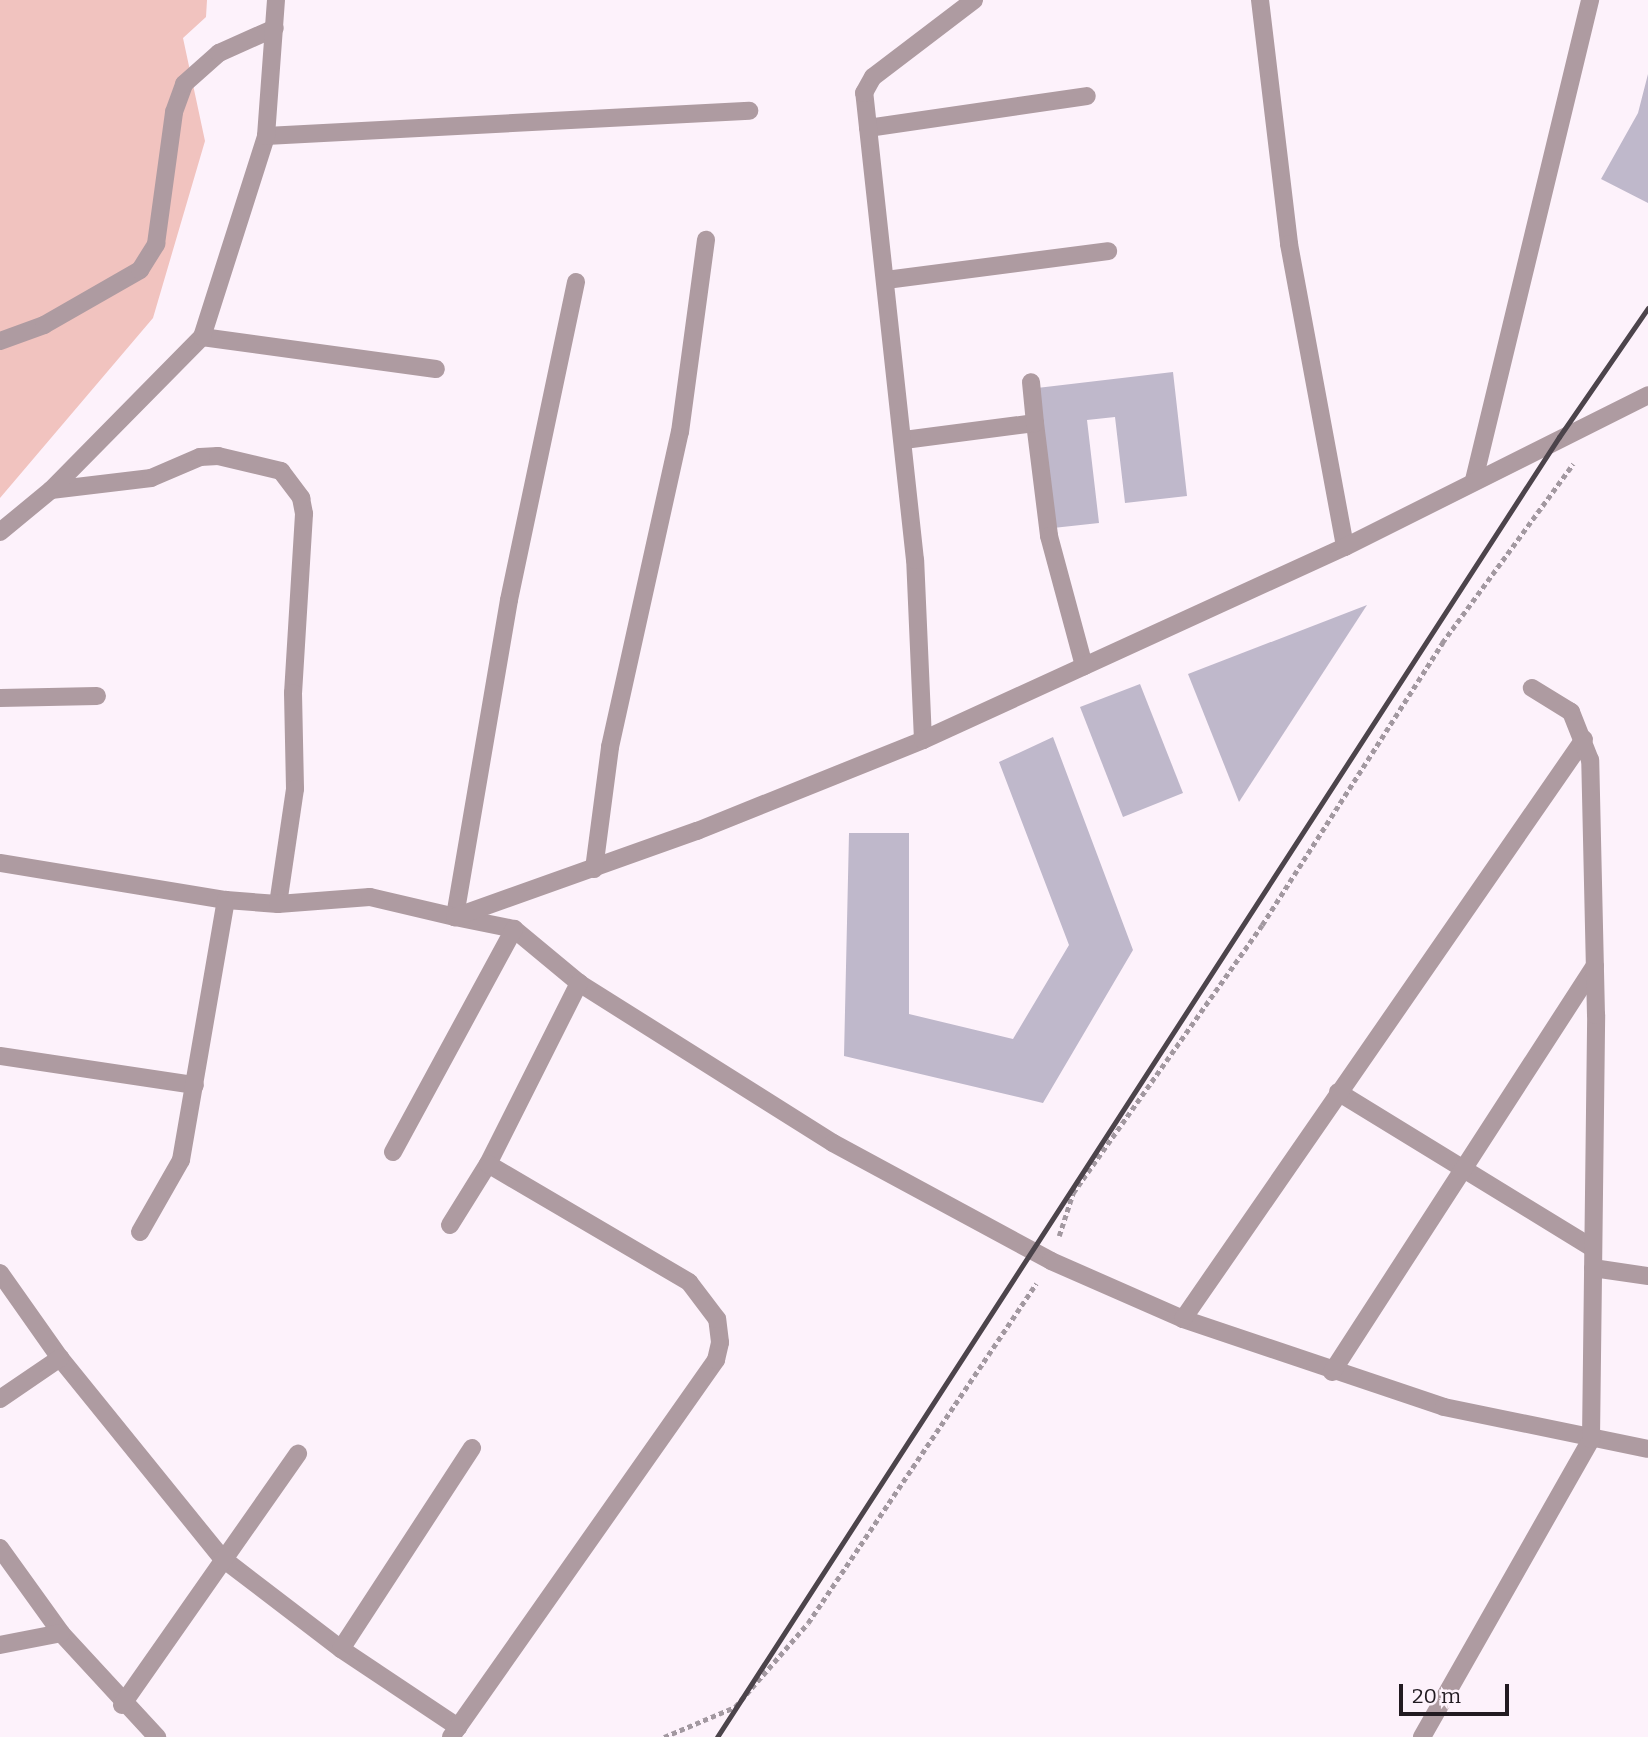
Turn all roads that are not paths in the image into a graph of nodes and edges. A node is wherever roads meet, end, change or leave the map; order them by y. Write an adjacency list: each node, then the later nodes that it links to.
1 (276, 0): 5 (street)
2 (975, 0): 8 (street)
3 (1260, 0): 24 (street)
4 (1590, 0): 21 (street)
5 (275, 27): 9 (street); 15 (street)
6 (1087, 96): 8 (street)
7 (749, 111): 9 (street)
8 (868, 128): 12 (street)
9 (266, 136): 14 (street)
10 (706, 240): 32 (street)
11 (1108, 251): 12 (street)
12 (886, 280): 20 (street)
13 (576, 282): 35 (street)
14 (202, 337): 16 (street); 22 (street)
15 (0, 341)
16 (436, 369)
17 (1031, 382): 19 (street)
18 (1648, 394): 21 (street)
19 (1035, 423): 20 (street); 25 (street)
20 (904, 440): 30 (street)
21 (1474, 480): 24 (street)
22 (51, 490): 23 (street); 34 (street)
23 (0, 532)
24 (1345, 547): 25 (street)
25 (1084, 666): 30 (street)
26 (1532, 688): 29 (street)
27 (97, 696): 28 (street)
28 (0, 698)
29 (1584, 739): 37 (street); 41 (street)
30 (923, 740): 32 (street)
31 (0, 863): 33 (street)
32 (594, 869): 35 (street)
33 (226, 900): 34 (street); 40 (street)
34 (278, 904): 35 (street)
35 (455, 918): 36 (street)
36 (514, 929): 38 (street); 42 (street)
37 (1595, 966): 44 (street); 47 (street)
38 (579, 983): 43 (street); 51 (street)
39 (0, 1056): 40 (street)
40 (195, 1085): 46 (street)
41 (1338, 1093): 44 (street); 51 (street)
42 (393, 1152)
43 (488, 1164): 45 (street); 65 (street)
44 (1463, 1170): 47 (street); 53 (street)
45 (450, 1225)
46 (140, 1232)
47 (1593, 1248): 48 (street)
48 (1593, 1268): 50 (street); 55 (street)
49 (0, 1273): 52 (street)
50 (1648, 1276)
51 (1183, 1319): 53 (street)
52 (60, 1358): 54 (street); 60 (street)
53 (1332, 1372): 55 (street)
54 (0, 1399)
55 (1591, 1439): 57 (street); 67 (street)
56 (472, 1448): 63 (street)
57 (1648, 1449)
58 (298, 1454): 60 (street)
59 (0, 1548): 61 (street)
60 (222, 1558): 63 (street); 64 (street)
61 (61, 1633): 62 (street); 64 (street)
62 (0, 1645)
63 (341, 1649): 65 (street)
64 (122, 1705): 66 (street)
65 (455, 1732)
66 (157, 1737)
67 (1422, 1737)

